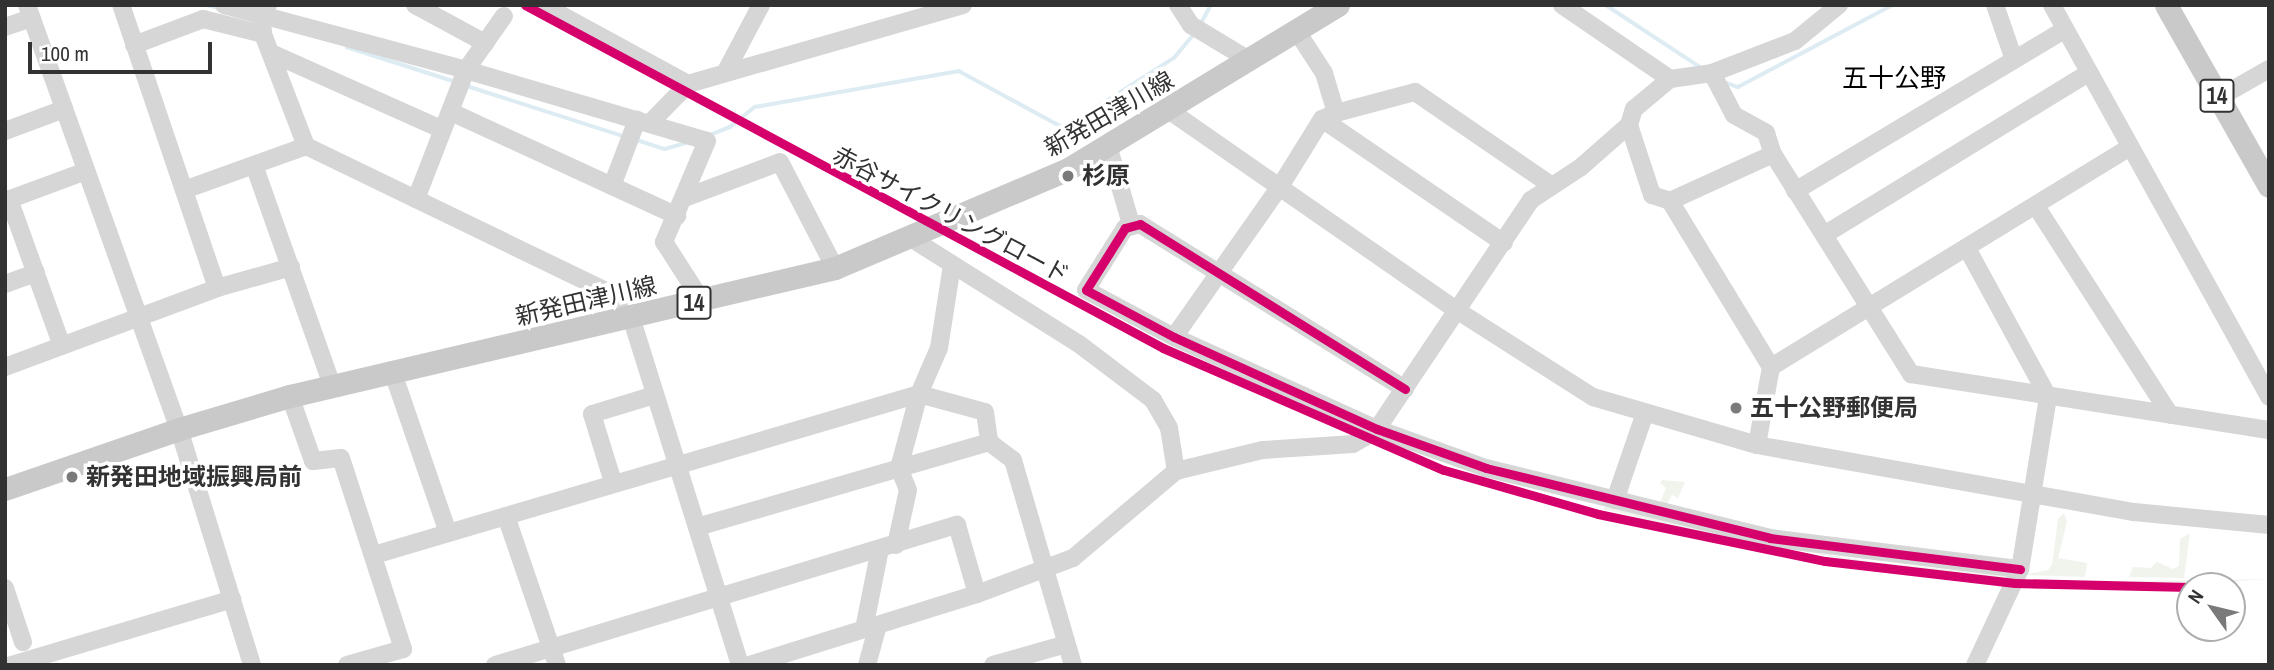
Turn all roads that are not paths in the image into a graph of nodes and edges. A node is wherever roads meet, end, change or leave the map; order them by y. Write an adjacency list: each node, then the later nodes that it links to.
1 (121, 5): 21 (street)
2 (415, 5): 20 (street)
3 (543, 5): 31 (street)
4 (761, 5): 27 (street)
5 (963, 5): 27 (street)
6 (1178, 5): 23 (street)
7 (1338, 5): 18 (main road, 新発田津川線 / 14)
8 (1562, 5): 30 (street)
9 (1839, 5): 28 (street)
10 (1996, 5): 24 (street)
11 (2052, 5): 19 (street)
12 (2166, 5): 32 (main road, 14)
13 (235, 7): 16 (street)
14 (29, 12): 17 (street); 33 (street)
15 (505, 16): 20 (street)
16 (264, 18): 21 (street); 22 (street); 26 (street)
17 (5, 27)
18 (1296, 30): 23 (main road, 新発田津川線 / 14); 36 (street)
19 (2064, 30): 24 (street); 29 (street)
20 (485, 43): 26 (street)
21 (134, 45): 51 (street)
22 (271, 53): 39 (street); 42 (street)
23 (1249, 60): 34 (main road, 新発田津川線 / 14)
24 (2014, 60): 52 (street)
25 (2269, 69): 32 (street)
26 (466, 70): 35 (street); 37 (street)
27 (725, 73): 31 (street)
28 (1712, 73): 30 (street); 44 (street)
29 (2087, 74): 43 (street); 60 (street)
30 (1670, 79): 38 (street)
31 (688, 84): 37 (street)
32 (2218, 98): 50 (main road, 14)
33 (64, 109): 40 (street); 46 (street)
34 (1170, 111): 41 (main road, 新発田津川線 / 14); 47 (street)
35 (451, 112): 39 (street); 49 (street)
36 (1329, 116): 47 (street); 48 (street); 62 (street)
37 (643, 122): 49 (street); 53 (street)
38 (1629, 125): 48 (street); 56 (street)
39 (443, 130): 54 (street)
40 (5, 131)
41 (1108, 145): 59 (street); 61 (main road, 新発田津川線 / 14)
42 (306, 146): 45 (street); 54 (street)
43 (2129, 148): 57 (street); 87 (street)
44 (1773, 154): 52 (street); 56 (street)
45 (254, 165): 51 (street); 65 (street)
46 (86, 171): 55 (street); 75 (street)
47 (1282, 185): 68 (street); 73 (street)
48 (1551, 185): 62 (street)
49 (612, 186): 58 (street)
50 (2269, 186)
51 (184, 190): 70 (street)
52 (1795, 191): 60 (street)
53 (687, 197): 58 (street); 66 (street)
54 (416, 199): 74 (street)
55 (7, 200): 67 (street)
56 (1670, 201): 79 (street)
57 (2036, 206): 63 (street); 89 (street)
58 (677, 216): 71 (street)
59 (1131, 224): 68 (street); 76 (street)
60 (1824, 236): 72 (street)
61 (909, 237): 64 (street); 66 (main road, 新発田津川線 / 14)
62 (1504, 243): 73 (street)
63 (1968, 250): 72 (street); 86 (street)
64 (952, 265): 83 (street); 97 (street)
65 (291, 267): 70 (street); 81 (street)
66 (835, 268): 71 (main road, 新発田津川線 / 14)
67 (36, 273): 69 (street); 77 (street)
68 (1216, 275): 76 (street); 82 (street)
69 (5, 284)
70 (217, 288): 75 (street)
71 (702, 301): 74 (main road, 新発田津川線 / 14)
72 (1869, 309): 79 (street); 86 (street)
73 (1458, 311): 82 (street); 88 (street)
74 (631, 317): 80 (main road, 新発田津川線 / 14); 84 (street)
75 (139, 318): 77 (street); 90 (street)
76 (1174, 337): 91 (street)
77 (62, 346): 78 (street)
78 (5, 367)
79 (1771, 367): 94 (street)
80 (393, 373): 81 (main road, 新発田津川線 / 14); 105 (street)
81 (332, 385): 85 (main road, 新発田津川線 / 14)
82 (1405, 389): 91 (street)
83 (919, 394): 93 (street); 95 (street); 96 (street)
84 (655, 395): 95 (street); 98 (street)
85 (290, 396): 90 (main road, 新発田津川線 / 14); 107 (street)
86 (2049, 397): 89 (street); 100 (street)
87 (2269, 397)
88 (1644, 415): 94 (street); 101 (street)
89 (2170, 415): 92 (street)
90 (179, 429): 99 (main road, 新発田津川線 / 14); 113 (street)
91 (1377, 429): 97 (street); 101 (street)
92 (2269, 430)
93 (989, 442): 96 (street); 109 (street)
94 (1757, 445): 100 (street)
95 (675, 462): 98 (street); 104 (street)
96 (899, 468): 104 (street); 106 (street)
97 (1176, 471): 109 (street)
98 (613, 482): 102 (street)
99 (5, 489)
100 (2035, 494): 103 (street); 108 (street)
101 (1615, 500): 108 (street)
102 (506, 516): 105 (street); 117 (street)
103 (2269, 525)
104 (697, 527): 112 (street)
105 (448, 533): 107 (street)
106 (888, 547): 111 (street); 112 (street); 114 (street)
107 (374, 555): 120 (street)
108 (2020, 569): 128 (street)
109 (1044, 572): 111 (street); 116 (street)
110 (5, 588): 115 (street)
111 (977, 594): 114 (street)
112 (720, 597): 117 (street); 123 (street)
113 (232, 598): 118 (street); 119 (street)
114 (871, 627): 124 (street); 125 (street)
115 (23, 642)
116 (1066, 644): 126 (street); 127 (street)
117 (551, 647): 121 (street); 122 (street)
118 (10, 665)
119 (252, 665)
120 (347, 665)
121 (495, 665)
122 (556, 665)
123 (740, 665)
124 (749, 665)
125 (867, 665)
126 (993, 665)
127 (1073, 665)
128 (1975, 665)

